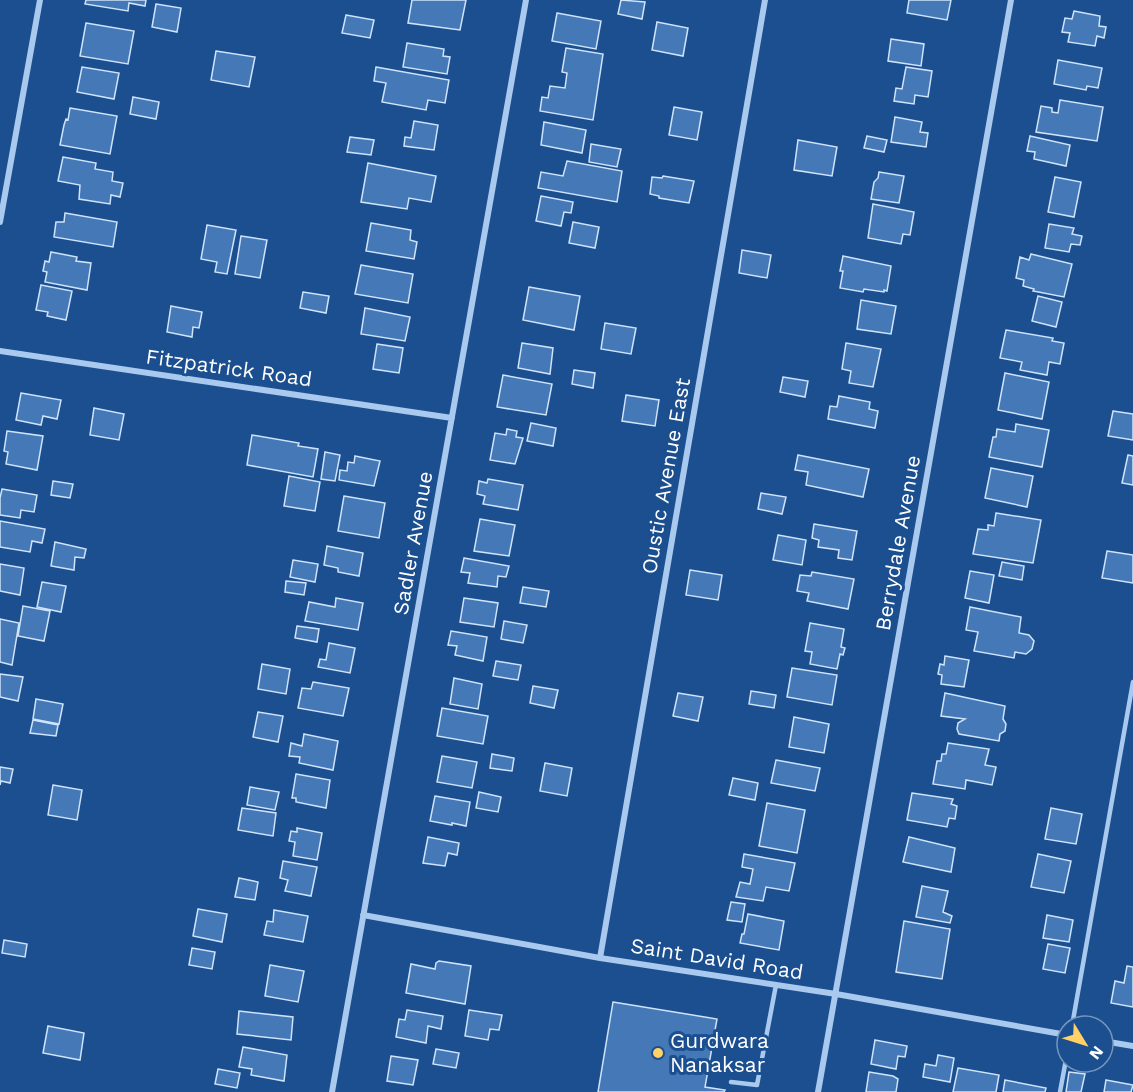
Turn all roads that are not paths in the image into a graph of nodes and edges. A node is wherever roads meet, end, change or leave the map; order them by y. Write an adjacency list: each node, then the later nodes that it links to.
1 (40, 0): 5 (street)
2 (526, 0): 7 (street, Sadler Avenue)
3 (765, 0): 10 (street, Oustic Avenue East)
4 (1011, 0): 12 (street, Berrydale Avenue)
5 (0, 222)
6 (0, 351): 7 (street, Fitzpatrick Road)
7 (452, 418): 9 (street, Sadler Avenue)
8 (1133, 682): 13 (lane)
9 (363, 915): 10 (street, Saint David Road); 19 (street, Sadler Avenue)
10 (600, 958): 11 (street, Saint David Road)
11 (776, 985): 12 (street, Saint David Road); 18 (lane)
12 (836, 994): 14 (street, Saint David Road); 20 (street, Berrydale Avenue)
13 (1074, 1014)
14 (1055, 1033)
15 (1115, 1043): 16 (street)
16 (1133, 1046)
17 (1063, 1074): 21 (lane)
18 (731, 1082)
19 (332, 1092)
20 (818, 1092)
21 (1060, 1092)

